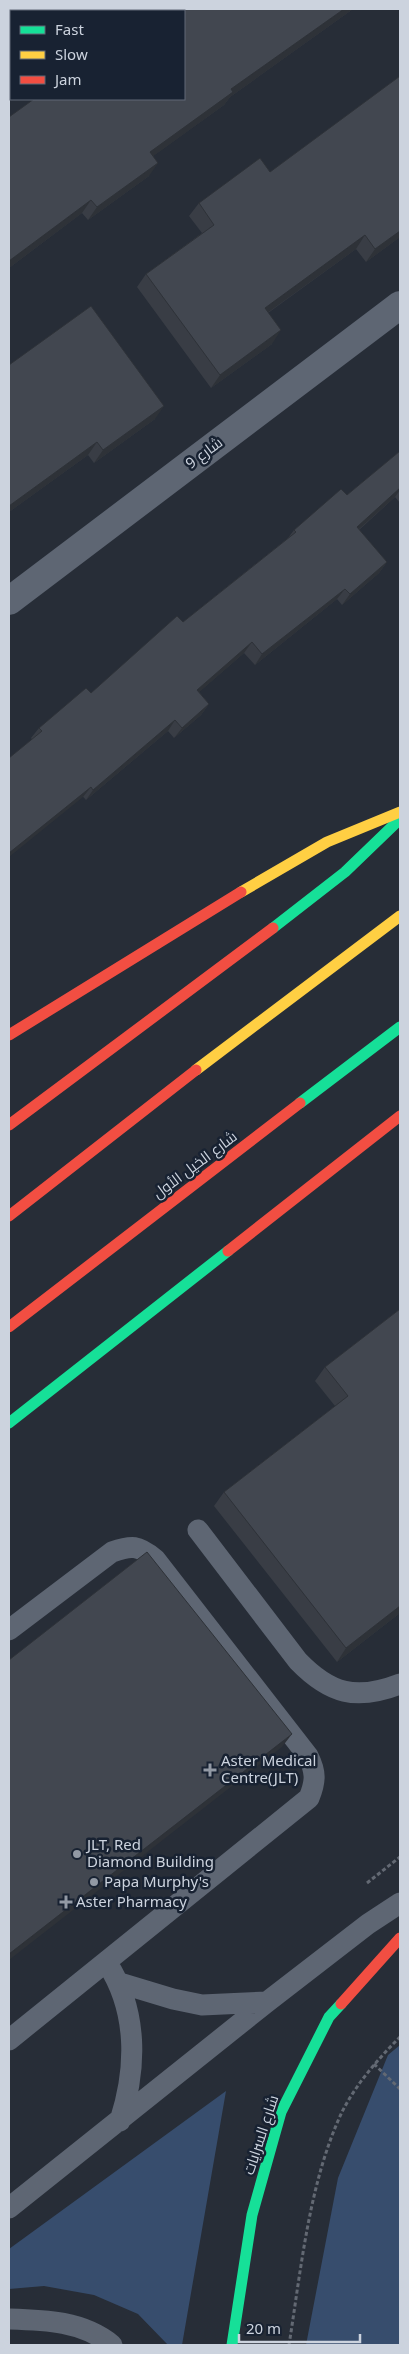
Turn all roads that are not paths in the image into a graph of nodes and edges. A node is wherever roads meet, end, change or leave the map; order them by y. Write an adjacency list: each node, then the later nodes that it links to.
1 (400, 305): 2 (street, شارع 9)
2 (9, 601)
3 (400, 812): 7 (main road)
4 (400, 819): 9 (main road)
5 (400, 916): 10 (main road)
6 (400, 1027): 11 (main road, شارع الخيل الأول)
7 (9, 1035)
8 (400, 1116): 12 (main road)
9 (9, 1125)
10 (9, 1216)
11 (9, 1327)
12 (9, 1422)
13 (198, 1530): 15 (lane)
14 (9, 1630): 18 (lane)
15 (400, 1684)
16 (400, 1903): 20 (lane)
17 (400, 1938): 26 (main road, شارع السرايات)
18 (107, 1963): 19 (lane); 21 (lane)
19 (120, 1983): 20 (lane); 22 (lane)
20 (266, 2002): 22 (lane)
21 (9, 2040)
22 (120, 2121): 23 (lane)
23 (9, 2208)
24 (9, 2319): 25 (lane)
25 (112, 2345)
26 (232, 2345)

